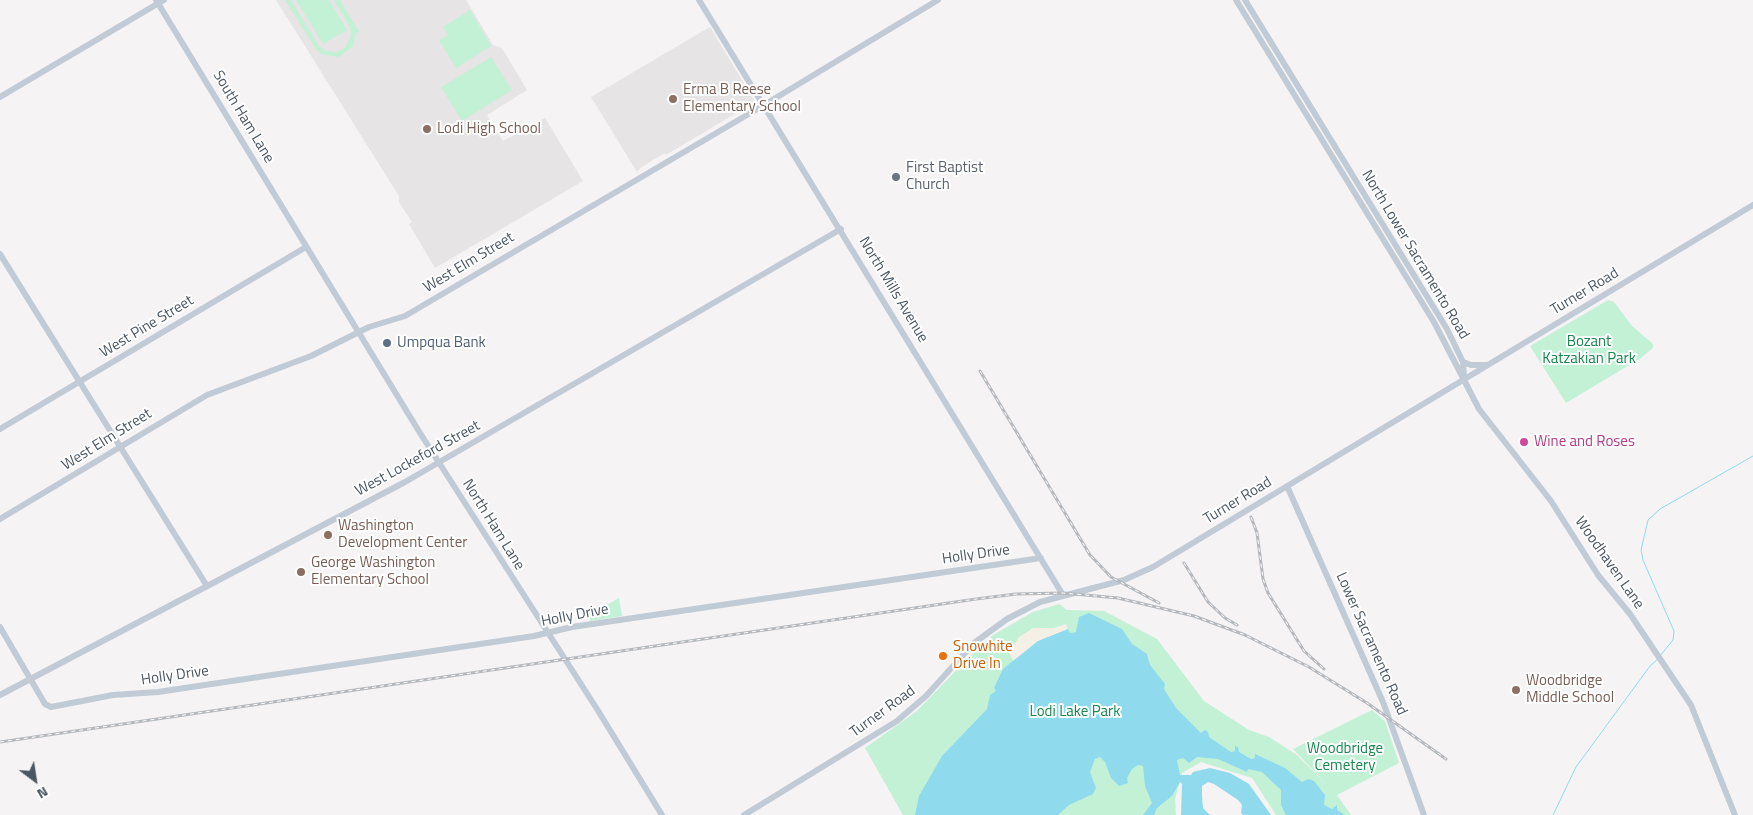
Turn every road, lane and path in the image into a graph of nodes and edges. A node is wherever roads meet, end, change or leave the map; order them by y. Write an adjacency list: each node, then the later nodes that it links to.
1 (699, 0): 7 (street, North Mills Avenue)
2 (938, 0): 7 (street, West Elm Street)
3 (1236, 0): 8 (street, North Lower Sacramento Road)
4 (1245, 0): 10 (street, North Lower Sacramento Road)
5 (160, 1): 6 (street); 13 (street, South Ham Lane)
6 (0, 97)
7 (764, 105): 12 (street, North Mills Avenue); 16 (street, West Elm Street)
8 (1355, 194): 10 (street); 11 (street, North Lower Sacramento Road)
9 (1753, 205): 18 (street, Turner Road)
10 (1380, 220): 15 (street, North Lower Sacramento Road)
11 (1374, 225): 15 (street); 20 (street, North Lower Sacramento Road)
12 (841, 229): 23 (street, West Lockeford Street); 26 (street, North Mills Avenue)
13 (306, 247): 16 (street, North Ham Lane); 19 (street, West Pine Street)
14 (0, 254): 19 (street)
15 (1401, 254): 17 (street, North Lower Sacramento Road)
16 (358, 332): 22 (street, West Elm Street); 23 (street, North Ham Lane)
17 (1463, 362): 18 (street); 20 (street, North Lower Sacramento Road)
18 (1488, 365): 20 (street, Turner Road)
19 (79, 378): 21 (street, West Pine Street); 22 (street)
20 (1464, 379): 24 (street, Turner Road); 36 (street, Woodhaven Lane)
21 (0, 429)
22 (120, 446): 25 (street, West Elm Street); 27 (street)
23 (439, 463): 27 (street, West Lockeford Street); 30 (street, North Ham Lane)
24 (1287, 486): 28 (street, Turner Road); 35 (street, Lower Sacramento Road)
25 (0, 519)
26 (1041, 558): 28 (street, North Mills Avenue); 30 (street, Holly Drive)
27 (207, 586): 31 (street, West Lockeford Street)
28 (1063, 595): 34 (street, Turner Road)
29 (0, 627): 31 (street)
30 (548, 634): 31 (street, Holly Drive); 33 (street, North Ham Lane)
31 (30, 678): 32 (street, West Lockeford Street)
32 (0, 695)
33 (662, 815)
34 (744, 815)
35 (1424, 815)
36 (1735, 815)

